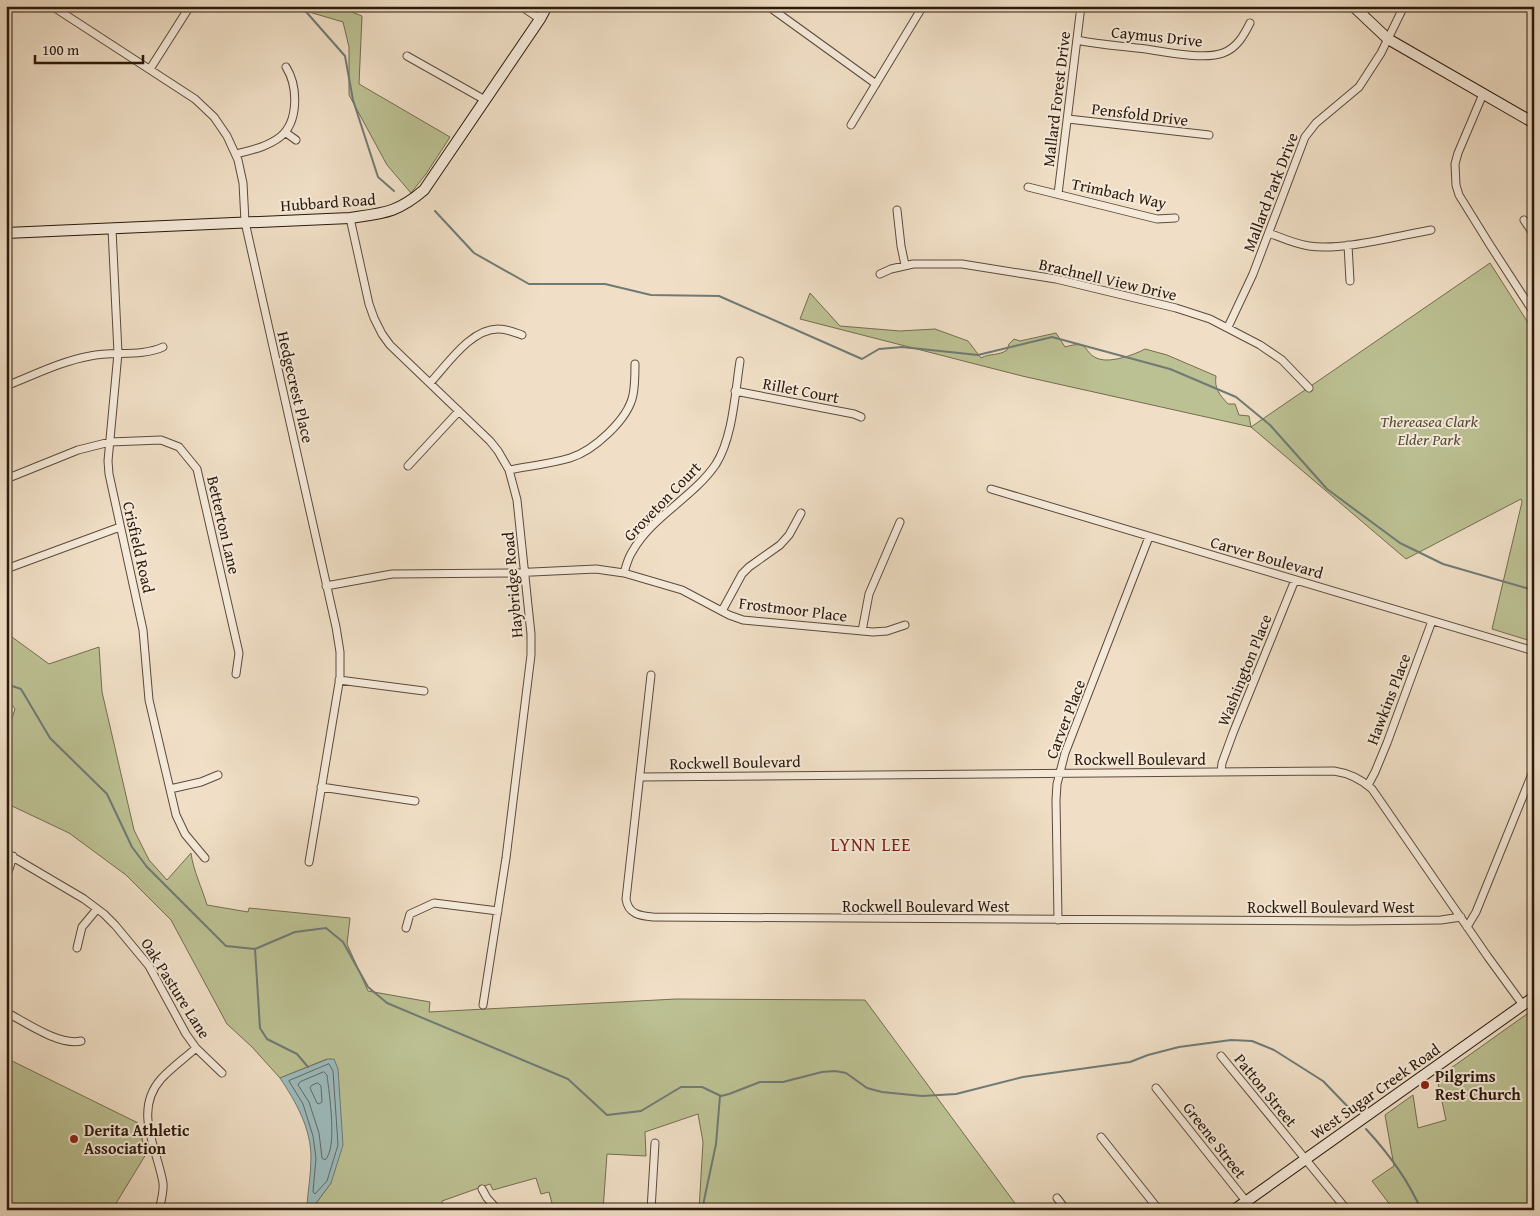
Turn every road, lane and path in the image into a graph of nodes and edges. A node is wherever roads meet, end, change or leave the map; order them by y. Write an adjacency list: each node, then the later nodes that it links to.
1 (52, 6): 16 (street, Hedgecrest Place)
2 (190, 6): 16 (street)
3 (521, 6): 10 (street)
4 (547, 6): 10 (main road, Hubbard Road)
5 (768, 6): 17 (street)
6 (923, 6): 17 (street)
7 (1081, 6): 13 (street, Mallard Forest Drive)
8 (1352, 6): 12 (main road)
9 (1404, 6): 12 (street, Mallard Park Drive)
10 (540, 19): 19 (main road, Hubbard Road)
11 (1250, 22): 13 (street, Caymus Drive)
12 (1388, 39): 18 (main road); 37 (street, Mallard Park Drive)
13 (1077, 40): 20 (street, Mallard Forest Drive)
14 (407, 56): 19 (street)
15 (286, 67): 23 (street)
16 (150, 69): 26 (street, Hedgecrest Place)
17 (876, 84): 22 (street)
18 (1483, 94): 21 (main road); 43 (street)
19 (485, 100): 30 (main road, Hubbard Road)
20 (1068, 119): 24 (street, Pensfold Drive); 28 (street, Mallard Forest Drive)
21 (1534, 123)
22 (851, 125)
23 (285, 132): 25 (street); 26 (street)
24 (1209, 135)
25 (296, 140)
26 (236, 154): 33 (street, Hedgecrest Place)
27 (1028, 187): 28 (street, Trimbach Way)
28 (1058, 194): 31 (street, Trimbach Way)
29 (898, 210): 40 (street)
30 (350, 218): 33 (main road, Hubbard Road); 50 (street, Haybridge Road)
31 (1175, 218)
32 (1524, 220): 38 (street)
33 (246, 222): 34 (main road, Hubbard Road); 69 (street, Hedgecrest Place)
34 (112, 229): 36 (main road, Hubbard Road); 47 (street, Crisfield Road)
35 (1430, 230): 39 (street)
36 (6, 233)
37 (1269, 233): 39 (street); 44 (street, Mallard Park Drive)
38 (1534, 235)
39 (1348, 245): 42 (street)
40 (905, 265): 41 (street, Brachnell View Drive); 44 (street, Brachnell View Drive)
41 (880, 274)
42 (1350, 281)
43 (1534, 313)
44 (1228, 327): 52 (street, Brachnell View Drive)
45 (522, 335): 50 (street)
46 (163, 347): 47 (street)
47 (118, 352): 51 (street); 56 (street, Crisfield Road)
48 (740, 361): 53 (street, Groveton Court)
49 (635, 364): 58 (street)
50 (430, 383): 54 (street, Haybridge Road)
51 (6, 386)
52 (1309, 388)
53 (735, 391): 55 (street, Rillet Court); 67 (street, Groveton Court)
54 (459, 411): 57 (street); 58 (street, Haybridge Road)
55 (861, 417)
56 (110, 442): 59 (street, Betterton Lane); 63 (street, Crisfield Road); 75 (street, Betterton Lane)
57 (408, 466)
58 (509, 470): 66 (street, Haybridge Road)
59 (6, 479)
60 (991, 489): 64 (street, Carver Boulevard)
61 (800, 513): 70 (street)
62 (900, 522): 73 (street)
63 (120, 526): 65 (street); 86 (street, Crisfield Road)
64 (1149, 537): 68 (street, Carver Boulevard); 81 (street, Carver Place)
65 (6, 570)
66 (524, 572): 67 (street, Frostmoor Place); 69 (street, Frostmoor Place); 93 (street, Haybridge Road)
67 (624, 573): 70 (street, Frostmoor Place)
68 (1295, 580): 71 (street, Carver Boulevard); 80 (street, Washington Place)
69 (326, 586): 77 (street, Hedgecrest Place)
70 (722, 611): 73 (street, Frostmoor Place)
71 (1432, 620): 74 (street, Carver Boulevard); 84 (street, Hawkins Place)
72 (905, 625): 73 (street, Frostmoor Place)
73 (862, 631)
74 (1534, 651)
75 (236, 674)
76 (652, 675): 83 (street, Rockwell Boulevard West)
77 (339, 680): 78 (street); 85 (street, Hedgecrest Place)
78 (424, 691)
79 (1534, 769): 96 (street)
80 (1221, 772): 81 (street, Rockwell Boulevard); 84 (street, Rockwell Boulevard)
81 (1060, 773): 83 (street, Rockwell Boulevard); 95 (street, Carver Place)
82 (218, 776): 86 (street)
83 (640, 777): 95 (street, Rockwell Boulevard West)
84 (1368, 785): 94 (street, Rockwell Boulevard)
85 (321, 786): 87 (street); 90 (street, Hedgecrest Place)
86 (170, 789): 89 (street, Crisfield Road)
87 (416, 801)
88 (10, 855): 91 (street); 92 (street, Oak Pasture Lane)
89 (205, 858)
90 (309, 862)
91 (6, 879)
92 (97, 909): 98 (street); 104 (street, Oak Pasture Lane)
93 (498, 911): 97 (street); 100 (street, Haybridge Road)
94 (1461, 917): 95 (street, Rockwell Boulevard West); 96 (street, Rockwell Boulevard)
95 (1058, 920)
96 (1467, 927): 101 (street, Rockwell Boulevard)
97 (406, 928)
98 (77, 948)
99 (1534, 997): 101 (main road, West Sugar Creek Road)
100 (483, 1005)
101 (1523, 1005): 110 (main road, West Sugar Creek Road)
102 (6, 1012): 103 (street)
103 (81, 1041)
104 (196, 1048): 106 (street, Oak Pasture Lane); 114 (street)
105 (1221, 1056): 110 (street, Patton Street)
106 (222, 1073)
107 (1156, 1088): 113 (street, Greene Street)
108 (1101, 1136): 118 (street)
109 (655, 1143): 116 (street)
110 (1306, 1159): 113 (main road, West Sugar Creek Road); 121 (street, Patton Street)
111 (482, 1189): 115 (street)
112 (1057, 1198): 117 (street)
113 (1246, 1201): 119 (main road, West Sugar Creek Road); 120 (street, Greene Street)
114 (159, 1210)
115 (498, 1210)
116 (651, 1210)
117 (1066, 1210)
118 (1159, 1210)
119 (1234, 1210)
120 (1253, 1210)
121 (1347, 1210)

